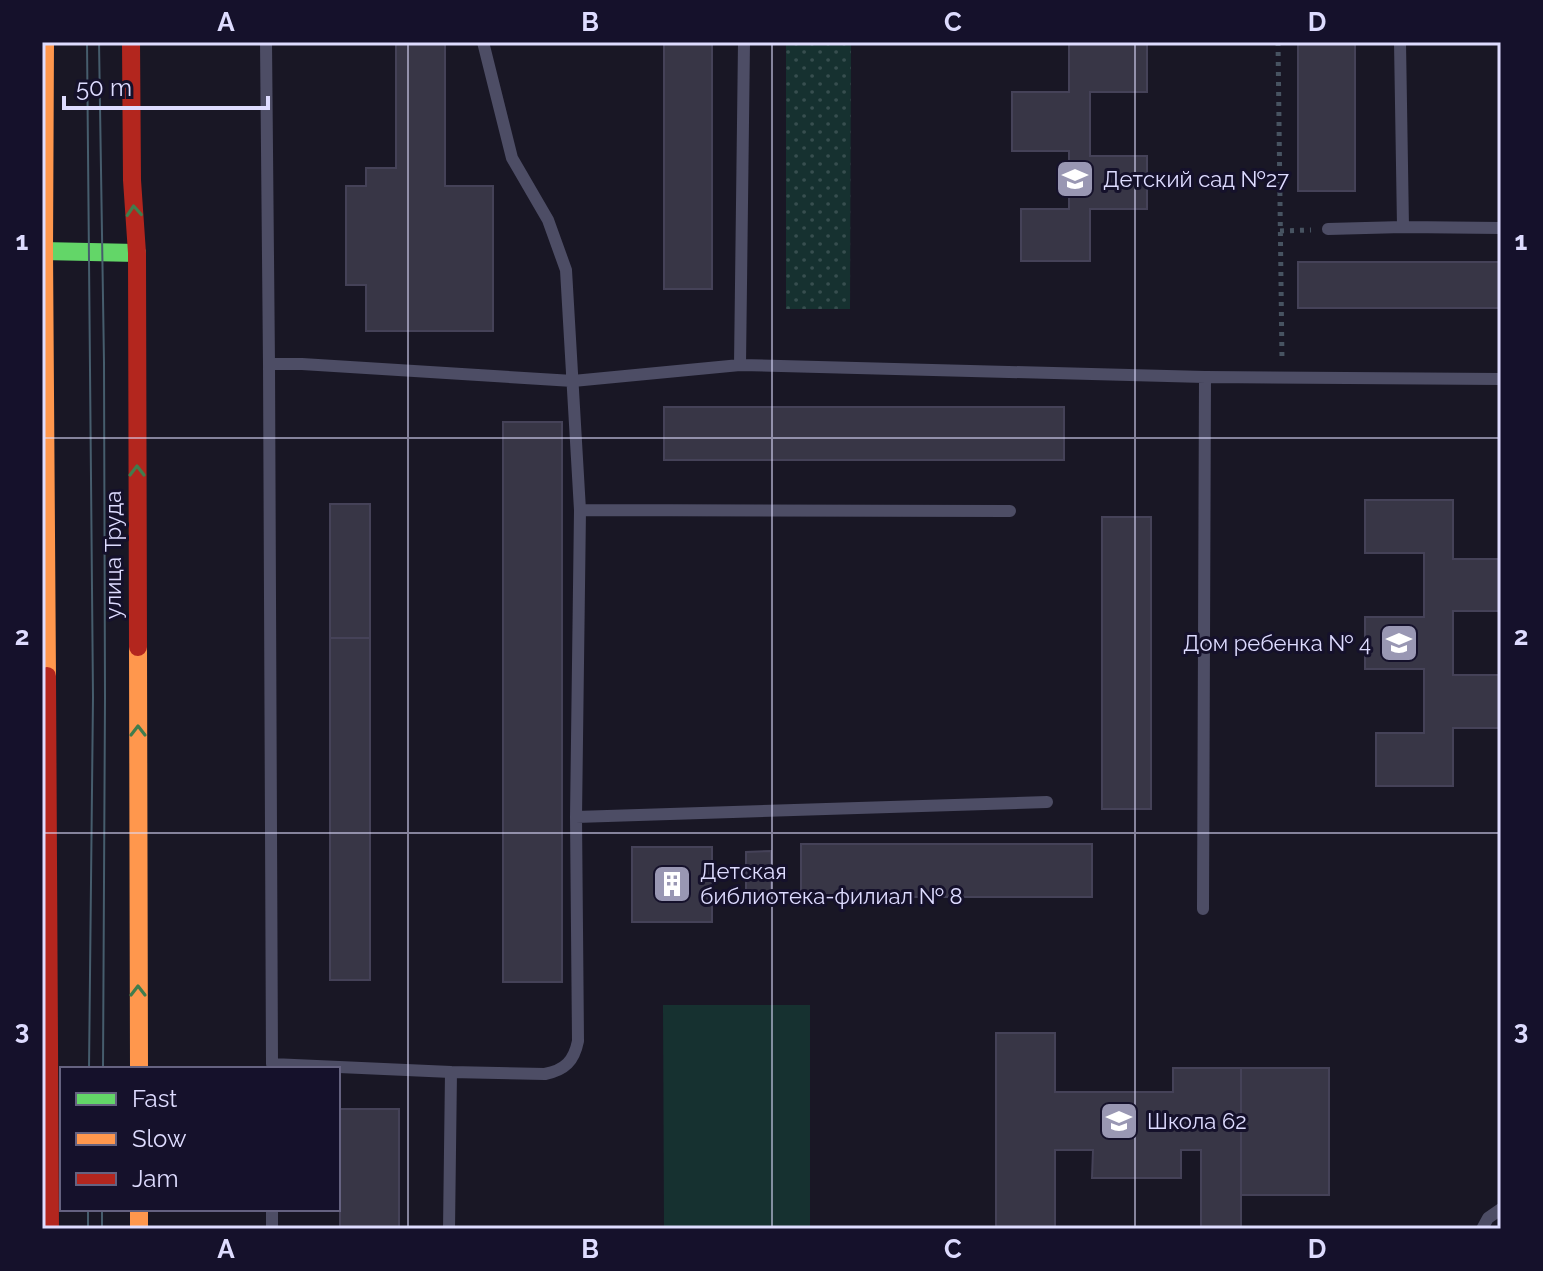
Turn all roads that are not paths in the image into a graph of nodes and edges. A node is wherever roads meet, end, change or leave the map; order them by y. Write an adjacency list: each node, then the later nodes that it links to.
1 (45, 42): 10 (main road)
2 (131, 42): 11 (main road, улица Труда, one-way to 2)
3 (266, 42): 12 (lane)
4 (483, 42): 16 (lane)
5 (744, 42): 13 (lane)
6 (1400, 42): 7 (lane)
7 (1403, 227): 8 (lane); 9 (lane)
8 (1501, 228)
9 (1328, 229)
10 (43, 251): 11 (main road); 27 (main road)
11 (137, 253): 22 (main road, улица Труда, one-way to 11)
12 (269, 364): 16 (lane); 23 (lane)
13 (740, 365): 14 (lane); 16 (lane)
14 (1205, 377): 15 (lane); 21 (lane)
15 (1501, 379)
16 (573, 381): 17 (lane)
17 (580, 510): 18 (lane); 20 (lane)
18 (1010, 511)
19 (1047, 802): 20 (lane)
20 (576, 817): 25 (lane)
21 (1203, 909)
22 (139, 1067)
23 (270, 1067)
24 (340, 1069): 25 (lane)
25 (451, 1072): 28 (lane)
26 (1501, 1209): 29 (lane)
27 (50, 1229)
28 (449, 1229)
29 (1482, 1229)

